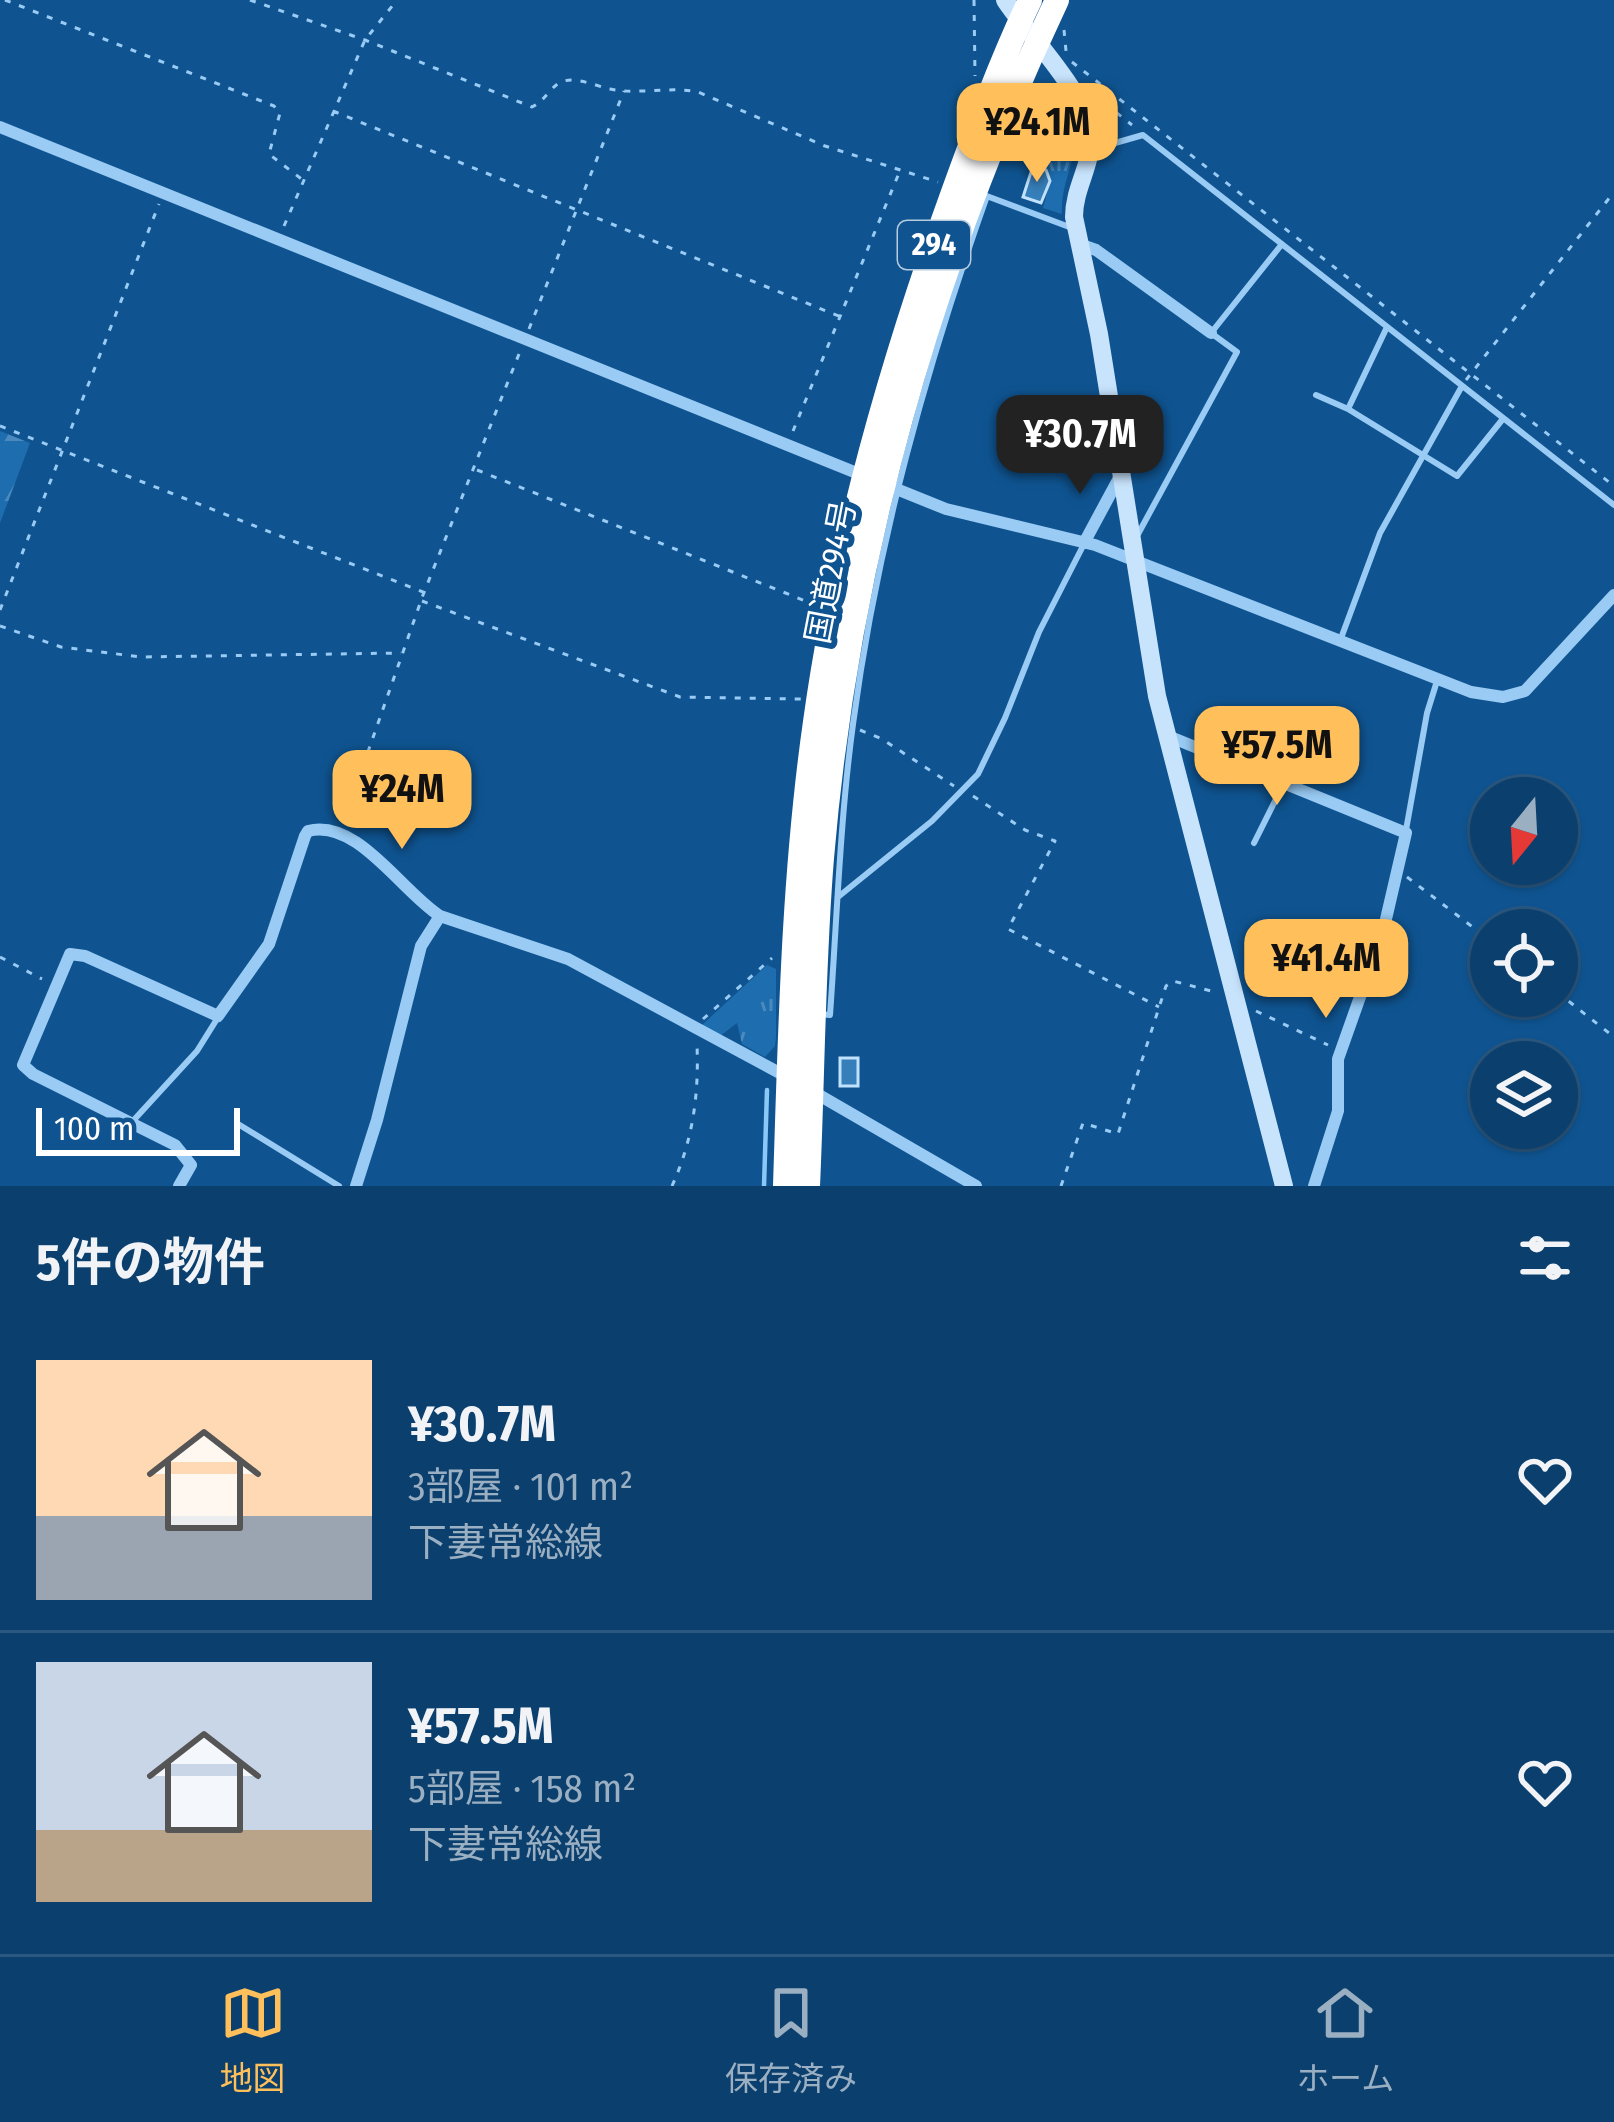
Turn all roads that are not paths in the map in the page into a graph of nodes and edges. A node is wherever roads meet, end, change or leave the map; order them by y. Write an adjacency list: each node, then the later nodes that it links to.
1 (1005, 0): 3 (main road)
2 (1057, 0): 4 (highway, 国道294号 / 294)
3 (1025, 11): 4 (main road); 18 (highway, 国道294号 / 294)
4 (1036, 43): 6 (main road); 7 (highway, 国道294号 / 294)
5 (0, 127): 18 (street)
6 (1090, 149): 8 (main road); 9 (lane)
7 (981, 194): 8 (lane); 18 (highway, 国道294号 / 294)
8 (1078, 236): 11 (street); 17 (main road)
9 (1282, 244): 10 (lane); 11 (lane)
10 (1387, 327): 12 (lane); 14 (lane)
11 (1211, 333): 21 (lane)
12 (1462, 386): 15 (lane); 16 (lane)
13 (1316, 395): 14 (lane)
14 (1348, 409): 16 (lane)
15 (1503, 418): 16 (lane); 19 (lane)
16 (1425, 455): 23 (lane)
17 (1119, 478): 20 (street); 21 (main road)
18 (881, 480): 20 (street); 29 (lane); 31 (highway, 国道294号 / 294); 33 (highway, 国道294号 / 294)
19 (1614, 505)
20 (1084, 543): 21 (street); 29 (lane)
21 (1131, 551): 23 (street); 25 (main road)
22 (1614, 595): 24 (street)
23 (1340, 640): 24 (street)
24 (1437, 681): 27 (lane)
25 (1168, 736): 26 (street); 43 (main road)
26 (1283, 785): 27 (street); 28 (lane)
27 (1406, 833): 44 (street)
28 (1254, 843)
29 (838, 896): 31 (lane)
30 (440, 916): 32 (street); 33 (street); 39 (street)
31 (815, 1013): 34 (highway, 国道294号 / 294)
32 (218, 1016): 35 (lane); 35 (street)
33 (788, 1078): 34 (street); 40 (highway, 国道294号 / 294)
34 (812, 1091): 41 (highway, 国道294号 / 294); 42 (street)
35 (132, 1122): 37 (street)
36 (238, 1124): 38 (lane)
37 (179, 1186)
38 (339, 1186)
39 (356, 1186)
40 (785, 1186)
41 (808, 1186)
42 (976, 1186)
43 (1284, 1186)
44 (1314, 1186)

